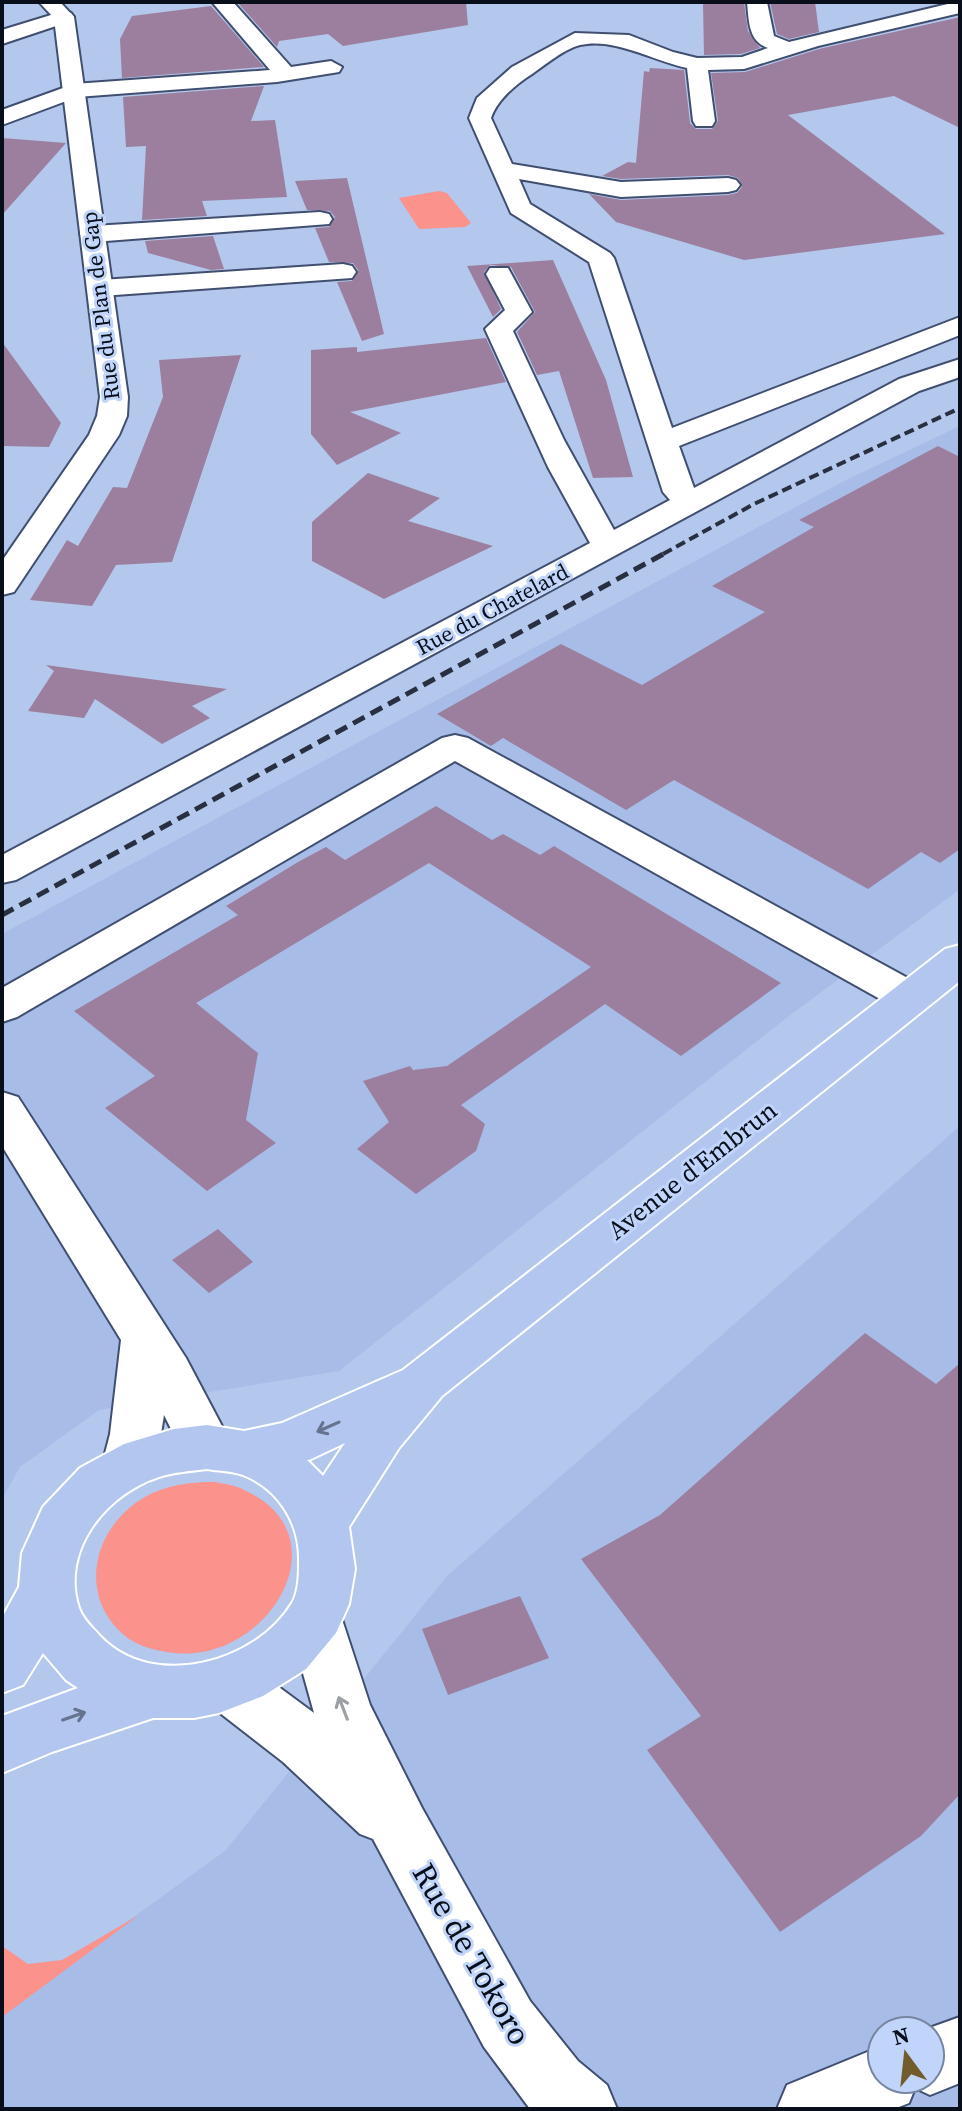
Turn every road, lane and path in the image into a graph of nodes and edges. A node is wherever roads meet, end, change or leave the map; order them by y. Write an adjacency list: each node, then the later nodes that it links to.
1 (222, 2): 9 (street)
2 (757, 2): 6 (street)
3 (960, 7): 6 (street)
4 (56, 9): 5 (street); 10 (street, Rue du Plan de Gap)
5 (2, 38)
6 (786, 48): 7 (street)
7 (697, 64): 12 (street); 13 (street)
8 (331, 67): 9 (street)
9 (286, 75): 10 (street)
10 (74, 91): 11 (street); 16 (street, Rue du Plan de Gap)
11 (2, 118)
12 (704, 121)
13 (502, 170): 14 (street); 22 (street)
14 (728, 185)
15 (320, 219): 16 (street)
16 (93, 234): 19 (street, Rue du Plan de Gap)
17 (343, 272): 19 (street)
18 (499, 274): 24 (street)
19 (101, 288): 25 (street, Rue du Plan de Gap)
20 (960, 325): 22 (street)
21 (960, 367): 23 (street, Rue du Chatelard)
22 (663, 442): 23 (street)
23 (692, 501): 24 (street, Rue du Chatelard)
24 (609, 547): 26 (street, Rue du Chatelard)
25 (2, 585)
26 (10, 864)
27 (960, 959): 28 (main road, Avenue d'Embrun)
28 (911, 998): 29 (street); 32 (main road, Avenue d'Embrun)
29 (2, 1007)
30 (2, 1108): 31 (street)
31 (146, 1339): 33 (street); 34 (street)
32 (424, 1381): 33 (main road, Avenue d'Embrun, one-way to 33); 35 (main road, Avenue d'Embrun)
33 (226, 1450): 34 (main road); 35 (main road)
34 (129, 1465): 36 (main road)
35 (323, 1521): 37 (main road)
36 (47, 1587): 38 (main road); 40 (main road)
37 (315, 1616): 39 (main road); 42 (street, Rue de Tokoro, one-way to 37)
38 (2, 1666)
39 (228, 1684): 40 (main road); 42 (street, Rue de Tokoro)
40 (152, 1691): 41 (main road, one-way to 40)
41 (2, 1745)
42 (400, 1829): 44 (street, Rue de Tokoro)
43 (866, 2087): 45 (street)
44 (583, 2109)
45 (811, 2109)

